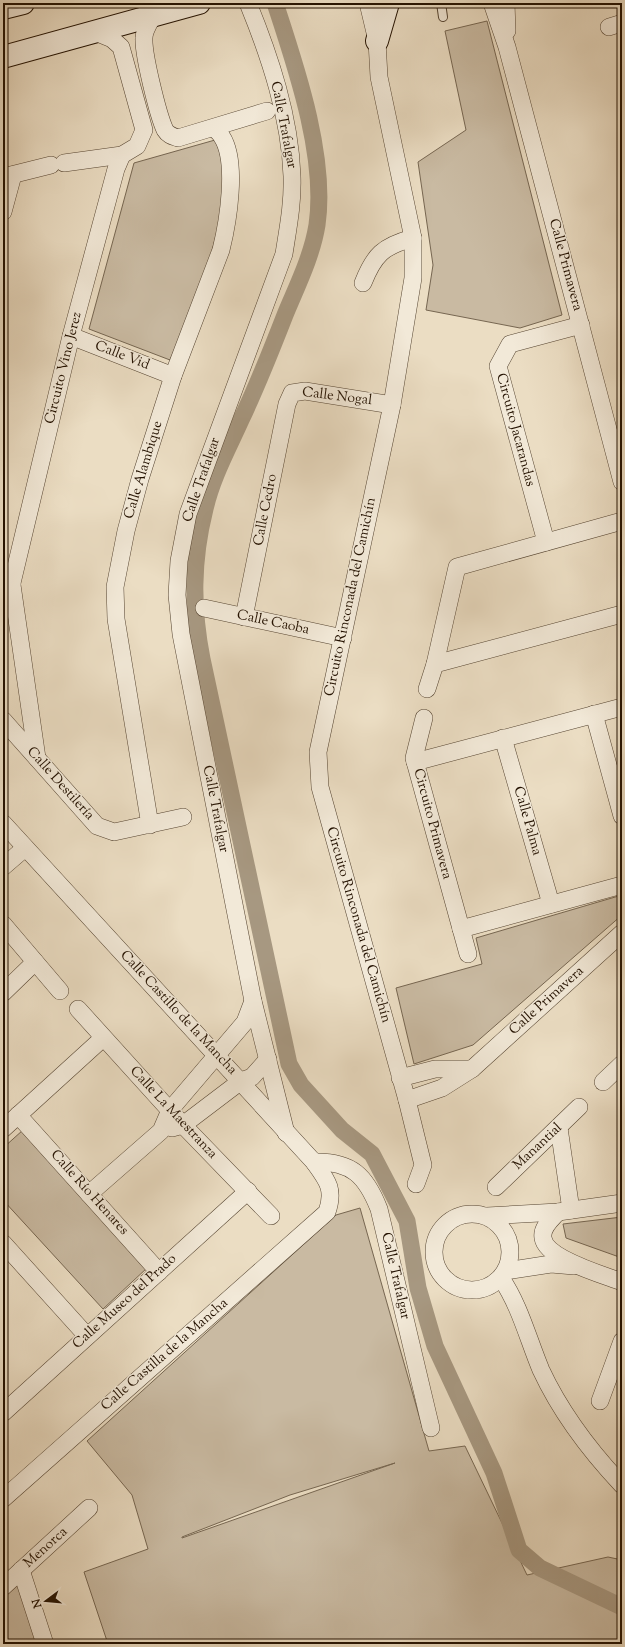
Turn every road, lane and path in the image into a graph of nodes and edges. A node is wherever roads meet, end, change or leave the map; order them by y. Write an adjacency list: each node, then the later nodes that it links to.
1 (23, 3): 9 (street)
2 (248, 3): 63 (street, Calle Trafalgar)
3 (368, 3): 13 (street, Circuito Rinconada del Camichín)
4 (388, 3): 13 (street)
5 (441, 3): 11 (lane)
6 (492, 3): 14 (street)
7 (506, 3): 14 (street)
8 (187, 5): 10 (street)
9 (3, 8)
10 (153, 16): 12 (street); 16 (street)
11 (443, 17)
12 (95, 32): 15 (street); 17 (street)
13 (377, 41): 23 (street, Circuito Rinconada del Camichín)
14 (507, 48): 25 (street, Calle Primavera)
15 (3, 56)
16 (149, 69): 17 (street); 19 (street)
17 (129, 75): 20 (street)
18 (267, 111): 19 (street)
19 (213, 128): 27 (street, Calle Alambique)
20 (122, 155): 21 (street); 26 (street, Circuito Vino Jerez)
21 (8, 176): 22 (street)
22 (3, 212)
23 (413, 238): 24 (street); 29 (street, Circuito Rinconada del Camichín)
24 (363, 283)
25 (581, 325): 30 (street, Calle Primavera); 32 (street, Circuito Jacarandas)
26 (71, 336): 27 (street, Calle Vid); 33 (street, Circuito Vino Jerez)
27 (174, 376): 50 (street, Calle Alambique)
28 (287, 404): 29 (street, Calle Nogal); 37 (street, Calle Cedro)
29 (392, 405): 38 (street, Circuito Rinconada del Camichín)
30 (622, 482)
31 (622, 521): 32 (street)
32 (546, 542): 39 (street)
33 (12, 583): 34 (street, Circuito Vino Jerez); 46 (street, Circuito Vino Jerez)
34 (3, 608)
35 (204, 608): 37 (street, Calle Caoba)
36 (622, 614): 39 (street)
37 (244, 617): 38 (street, Calle Caoba)
38 (343, 638): 70 (street, Circuito Rinconada del Camichín)
39 (435, 664): 40 (street)
40 (426, 689)
41 (622, 706): 42 (street)
42 (594, 714): 45 (street); 48 (street)
43 (424, 718): 47 (street, Circuito Primavera)
44 (3, 720): 46 (street, Calle Destilería)
45 (503, 738): 47 (street); 55 (street, Calle Palma)
46 (37, 758): 50 (street, Calle Destilería)
47 (415, 762): 57 (street, Circuito Primavera)
48 (622, 816)
49 (183, 817): 50 (street, Calle Destilería)
50 (150, 825)
51 (5, 829): 52 (street, Calle Castillo de la Mancha)
52 (25, 848): 53 (street); 66 (street, Calle Castillo de la Mancha)
53 (3, 867)
54 (622, 885): 55 (street)
55 (551, 904): 57 (street)
56 (3, 924): 60 (street)
57 (461, 929): 59 (street, Circuito Primavera)
58 (622, 933): 69 (street, Calle Primavera)
59 (468, 954)
60 (36, 962): 61 (street); 62 (street)
61 (60, 991)
62 (3, 993)
63 (253, 1001): 66 (street); 67 (street, Calle Trafalgar)
64 (78, 1008): 65 (street, Calle La Maestranza)
65 (103, 1038): 75 (street, Calle La Maestranza); 76 (street)
66 (216, 1054): 71 (street, Calle Castillo de la Mancha); 75 (street)
67 (268, 1059): 71 (street); 81 (street, Calle Trafalgar)
68 (622, 1064): 72 (street)
69 (472, 1069): 70 (street); 73 (street, Calle Primavera)
70 (400, 1078): 73 (street, Circuito Rinconada del Camichín)
71 (241, 1081): 77 (street); 81 (street, Calle Castillo de la Mancha)
72 (603, 1082)
73 (407, 1100): 83 (street, Circuito Rinconada del Camichín)
74 (580, 1107): 78 (street, Manantial)
75 (170, 1110): 77 (street, Calle La Maestranza); 80 (street)
76 (18, 1115): 79 (street); 86 (street, Calle Río Henares)
77 (183, 1125): 80 (street); 85 (street, Calle La Maestranza)
78 (560, 1128): 84 (street, Manantial); 88 (street)
79 (3, 1129)
80 (161, 1131): 86 (street)
81 (286, 1133): 82 (street, Calle Castillo de la Mancha)
82 (314, 1162): 89 (street, Calle Castillo de la Mancha); 101 (street, Calle Trafalgar)
83 (416, 1184)
84 (496, 1187)
85 (248, 1191): 90 (street, Calle La Maestranza); 94 (street, Calle Museo del Prado)
86 (89, 1194): 94 (street, Calle Río Henares)
87 (622, 1203): 88 (street)
88 (565, 1211): 91 (street); 93 (street)
89 (327, 1212): 103 (street, Calle Castilla de la Mancha)
90 (271, 1216)
91 (488, 1216): 95 (street); 95 (street)
92 (3, 1243): 97 (street)
93 (580, 1267): 95 (street); 96 (street)
94 (159, 1272): 97 (street, Calle Museo del Prado)
95 (503, 1275): 102 (street)
96 (622, 1282)
97 (87, 1336): 100 (street, Calle Museo del Prado)
98 (622, 1342): 99 (street)
99 (600, 1401)
100 (6, 1405)
101 (432, 1428)
102 (622, 1485)
103 (3, 1499)
104 (89, 1508): 105 (street, Menorca)
105 (21, 1570): 106 (street, Menorca); 107 (street)
106 (3, 1587)
107 (45, 1644)

